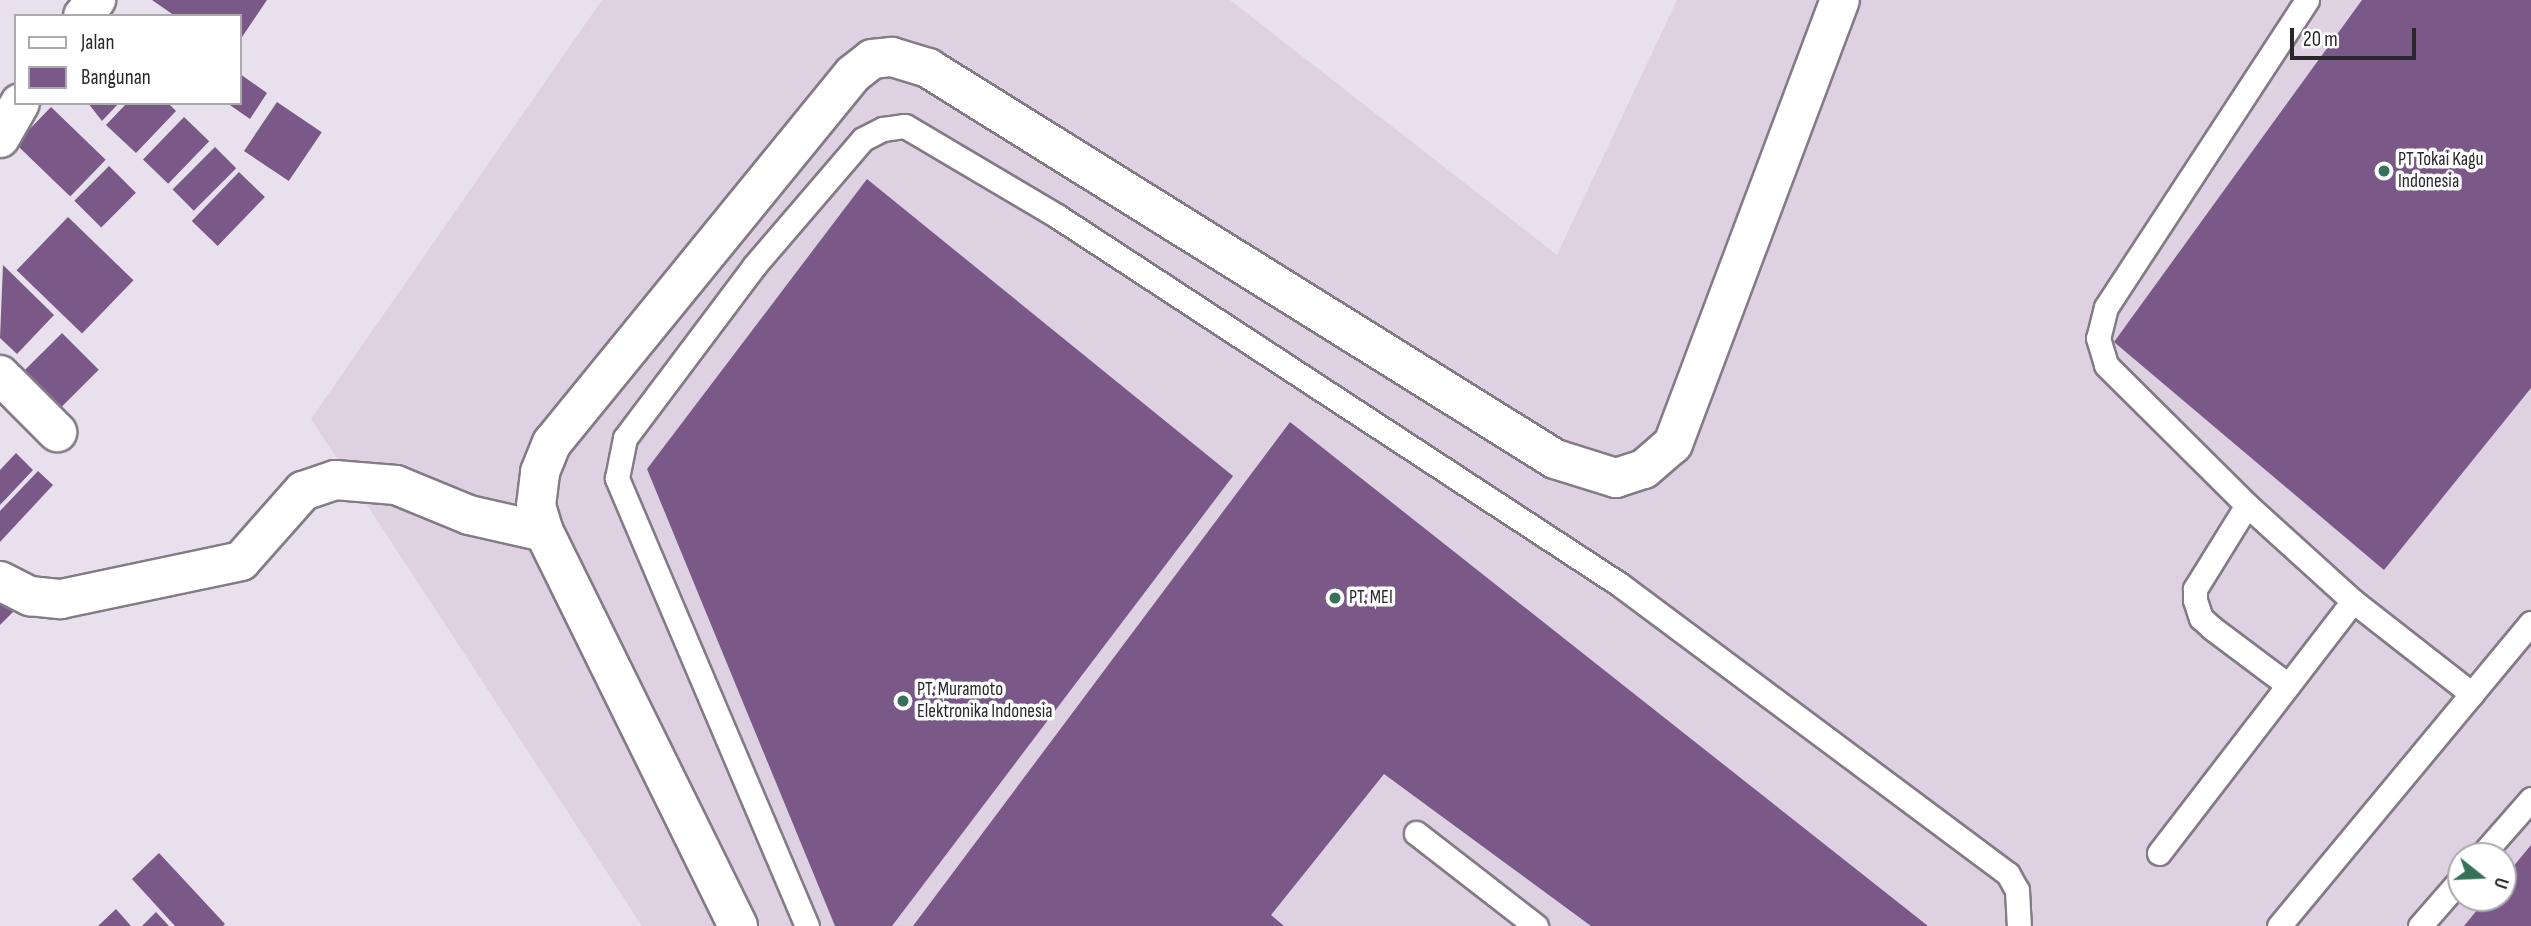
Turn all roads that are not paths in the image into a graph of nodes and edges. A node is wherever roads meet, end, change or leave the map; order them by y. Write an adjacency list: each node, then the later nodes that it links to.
1 (96, 0): 4 (street)
2 (1840, 0): 10 (street)
3 (2307, 0): 9 (lane)
4 (85, 14)
5 (19, 105): 6 (street)
6 (0, 138)
7 (0, 375): 8 (street)
8 (57, 432)
9 (2247, 505): 12 (lane); 14 (lane)
10 (544, 532): 11 (street); 21 (street)
11 (0, 581)
12 (2353, 601): 14 (lane); 15 (lane)
13 (2531, 623): 15 (lane)
14 (2288, 685): 19 (lane)
15 (2472, 694): 25 (lane)
16 (2531, 799): 18 (lane)
17 (1416, 833): 23 (lane)
18 (2493, 842)
19 (2159, 853)
20 (2447, 895): 26 (lane)
21 (738, 926)
22 (807, 926): 24 (lane)
23 (1536, 926)
24 (2019, 926)
25 (2280, 926)
26 (2420, 926)

